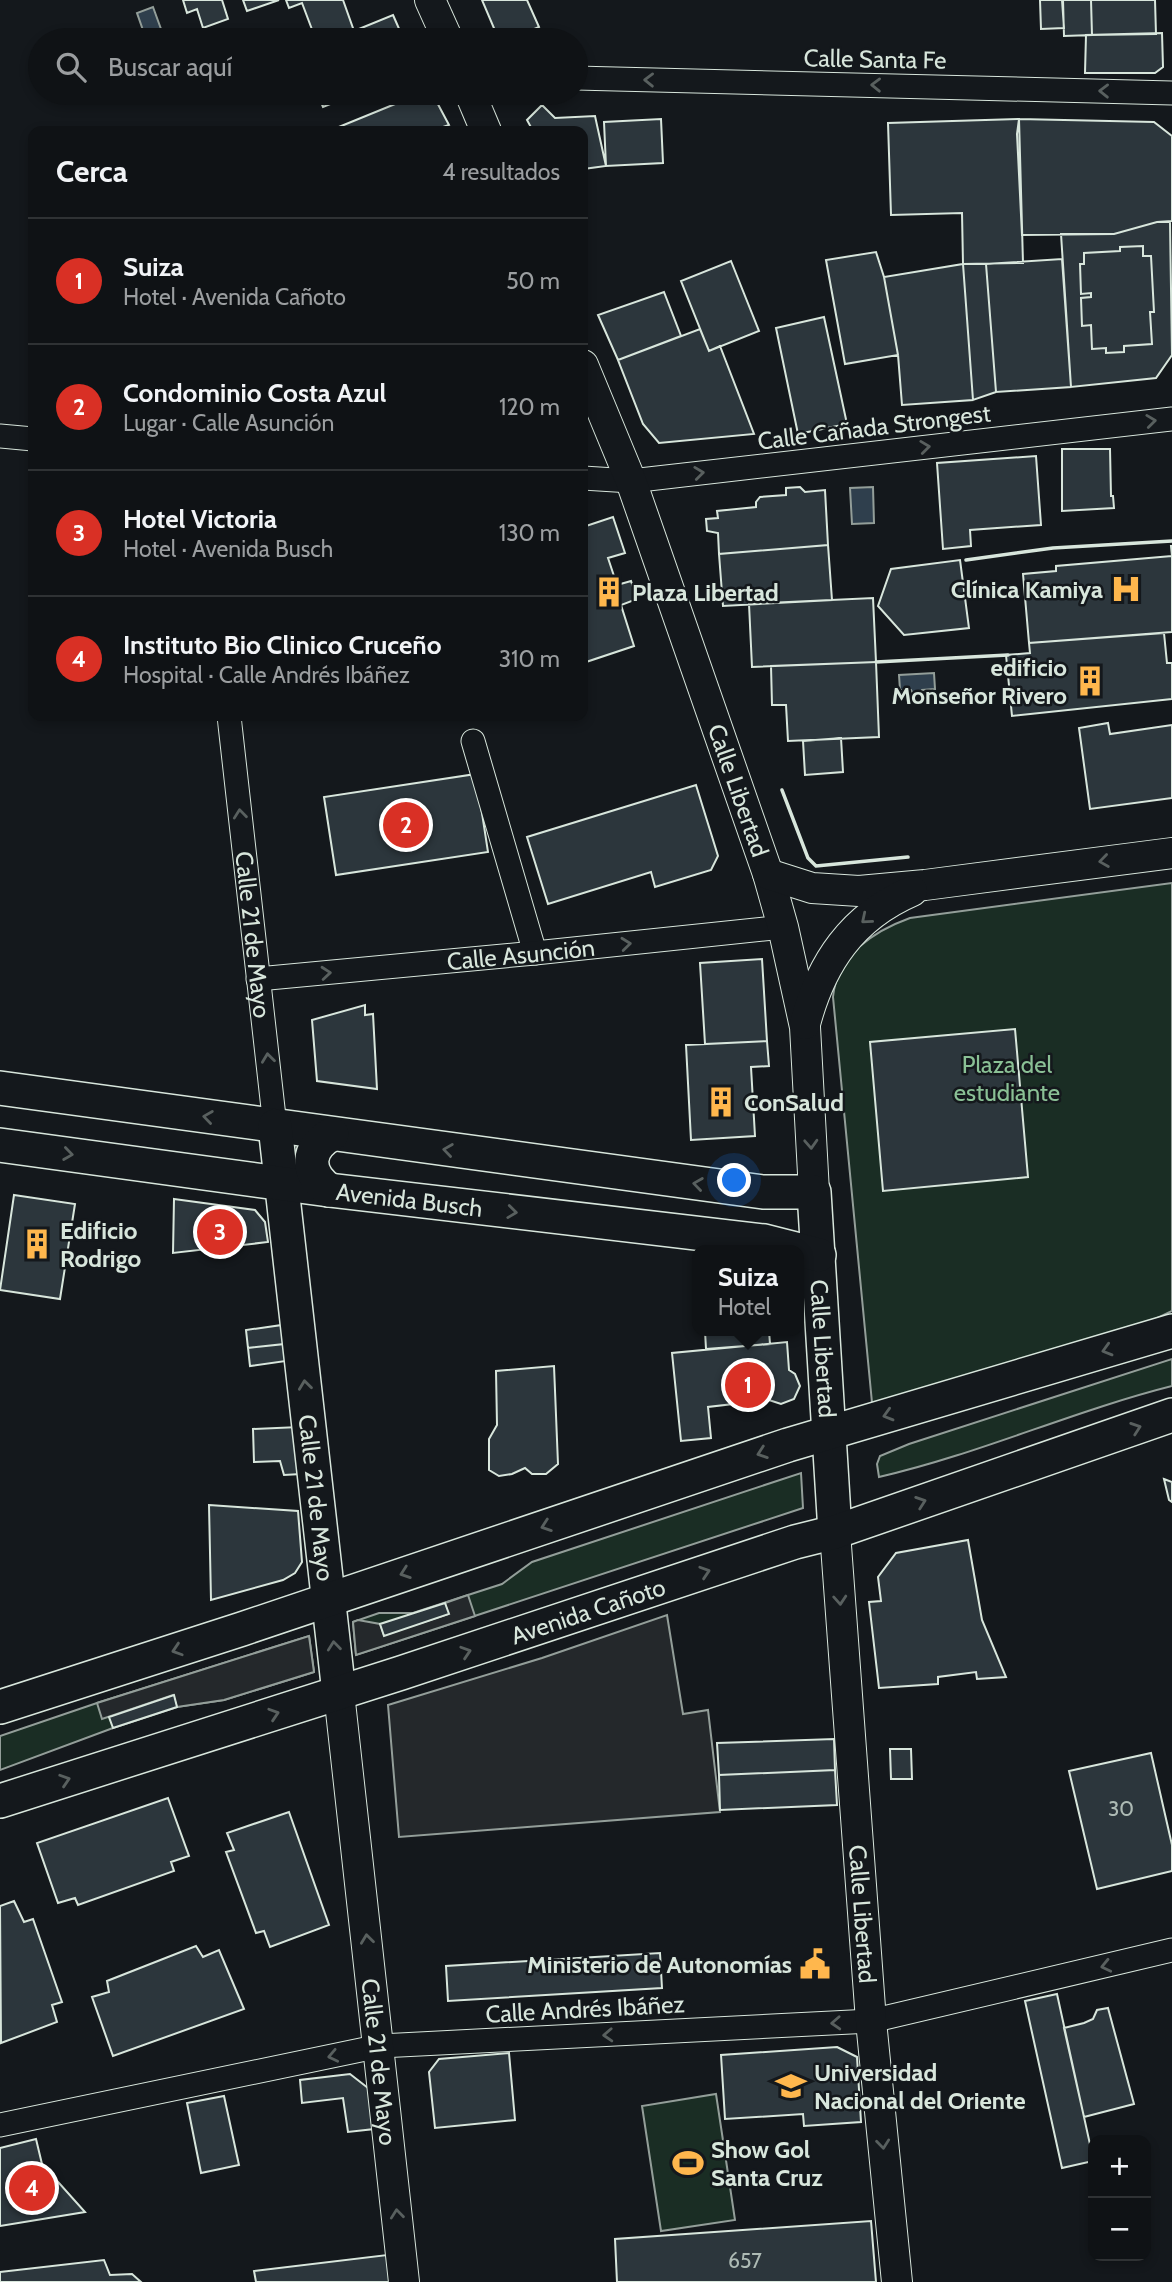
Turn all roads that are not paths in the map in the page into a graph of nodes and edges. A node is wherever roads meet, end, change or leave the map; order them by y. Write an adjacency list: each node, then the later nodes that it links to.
1 (430, 0): 2 (street)
2 (442, 28)
3 (588, 78): 4 (street, Calle Santa Fe, one-way to 3)
4 (1172, 93)
5 (475, 105): 6 (street)
6 (484, 126)
7 (588, 377): 12 (street, Calle Libertad)
8 (1172, 419): 12 (street, Calle Cañada Strongest, one-way to 8)
9 (0, 436): 10 (street)
10 (28, 439)
11 (588, 478): 12 (street, Calle Cañada Strongest)
12 (631, 481): 16 (street, Calle Libertad)
13 (230, 721): 20 (street, Calle 21 de Mayo, one-way to 13)
14 (473, 741): 19 (street)
15 (1172, 853): 17 (street, one-way to 17)
16 (768, 874): 17 (street); 18 (street, Calle Libertad)
17 (925, 885): 21 (street, one-way to 21)
18 (783, 927): 19 (street, Calle Asunción, one-way to 18); 21 (street, Calle Libertad)
19 (535, 953): 20 (street, Calle Asunción, one-way to 19)
20 (258, 979): 23 (street, Calle 21 de Mayo, one-way to 20)
21 (805, 1027): 29 (street, Calle Libertad, one-way to 29)
22 (0, 1088): 23 (main road, one-way to 22)
23 (275, 1126): 24 (main road); 26 (main road, Calle 21 de Mayo)
24 (332, 1134): 27 (main road); 28 (main road, one-way to 24)
25 (0, 1145): 26 (main road, Avenida Busch, one-way to 26)
26 (280, 1183): 27 (main road, Avenida Busch); 38 (main road, Calle 21 de Mayo, one-way to 26)
27 (329, 1190): 30 (main road, Avenida Busch, one-way to 30)
28 (763, 1192): 29 (main road); 30 (main road)
29 (814, 1192): 33 (main road, Calle Libertad)
30 (764, 1241): 31 (main road, Avenida Busch)
31 (780, 1245)
32 (804, 1251): 33 (main road, Avenida Busch)
33 (819, 1255): 36 (main road, Calle Libertad)
34 (1172, 1331): 36 (main road, one-way to 36)
35 (1172, 1415): 37 (main road, Avenida Cañoto, one-way to 35)
36 (827, 1434): 37 (main road, Calle Libertad); 38 (main road, one-way to 38)
37 (835, 1532): 39 (main road, Avenida Cañoto, one-way to 37); 43 (street, Calle Libertad, one-way to 43)
38 (329, 1599): 39 (main road, Calle 21 de Mayo, one-way to 38); 40 (main road, one-way to 40)
39 (339, 1693): 41 (main road, Avenida Cañoto, one-way to 39); 44 (street, Calle 21 de Mayo, one-way to 39)
40 (0, 1707)
41 (0, 1801)
42 (1172, 1950): 43 (street, Calle Andrés Ibáñez, one-way to 43)
43 (871, 2021): 44 (street, Calle Andrés Ibáñez, one-way to 44); 47 (street, Calle Libertad, one-way to 47)
44 (380, 2046): 45 (street, Calle Andrés Ibáñez, one-way to 45); 46 (street, Calle 21 de Mayo, one-way to 44)
45 (0, 2125)
46 (404, 2282)
47 (897, 2282)

